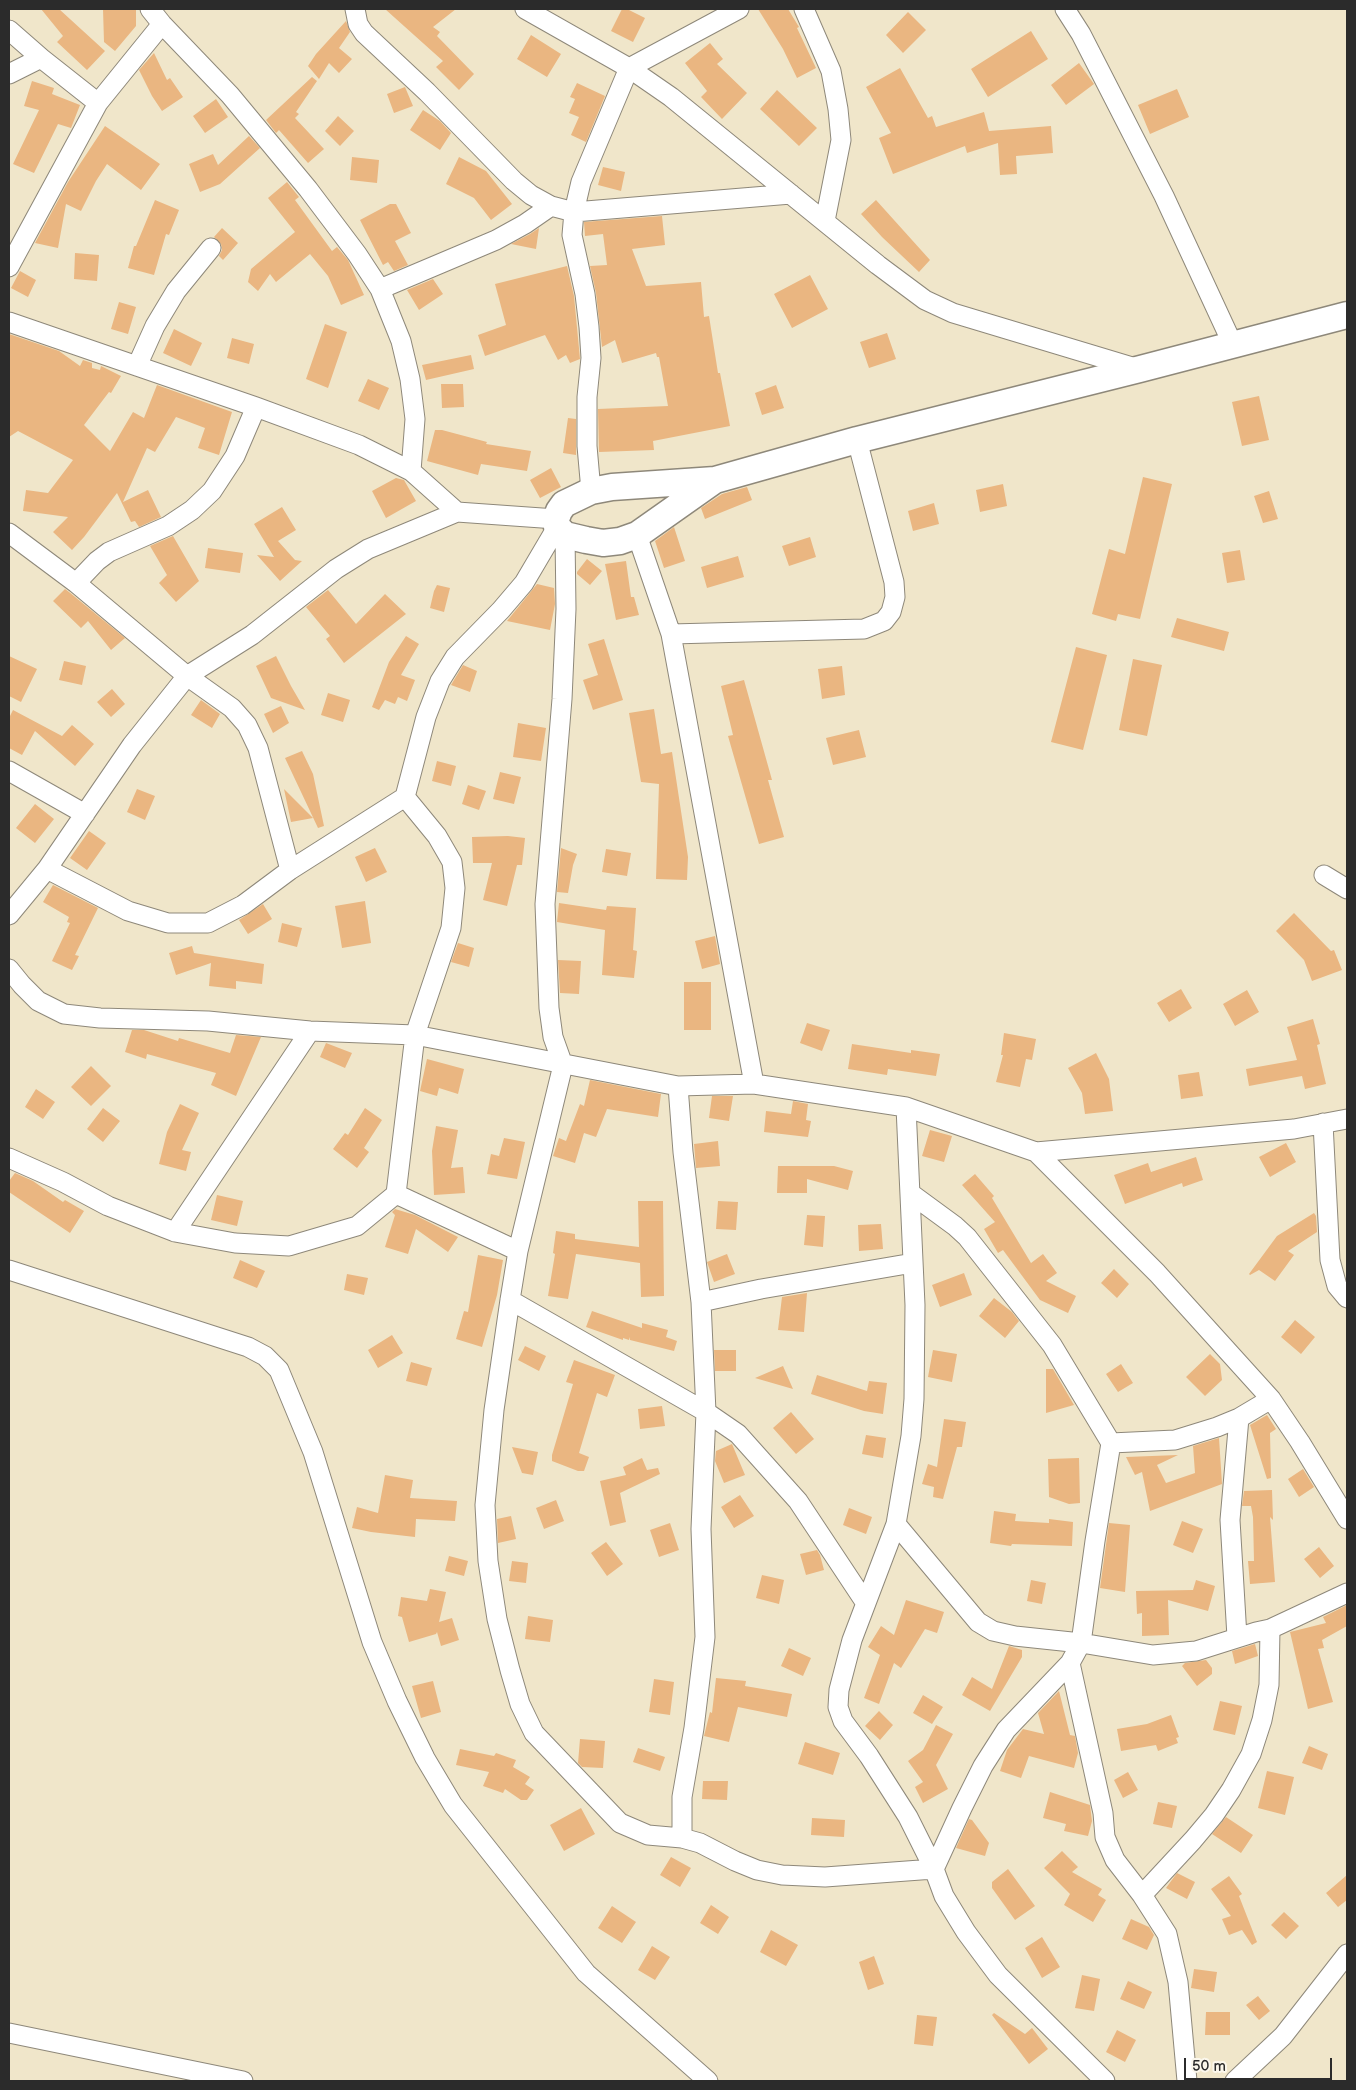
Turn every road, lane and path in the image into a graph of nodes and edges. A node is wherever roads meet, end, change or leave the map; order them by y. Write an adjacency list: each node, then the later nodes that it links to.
1 (150, 9): 7 (street)
2 (355, 9): 14 (street)
3 (525, 9): 10 (street)
4 (739, 9): 10 (street)
5 (804, 9): 16 (street)
6 (1065, 9): 22 (street)
7 (162, 24): 12 (street); 19 (street)
8 (9, 30): 9 (street)
9 (41, 58): 11 (street); 12 (street)
10 (630, 68): 13 (street); 15 (street)
11 (9, 74)
12 (98, 103): 18 (street)
13 (791, 194): 15 (street); 16 (street)
14 (551, 206): 15 (street); 19 (street)
15 (574, 212): 29 (street)
16 (825, 222): 24 (street)
17 (211, 248): 23 (street)
18 (9, 267)
19 (380, 289): 27 (street)
20 (1347, 315): 22 (street)
21 (9, 322): 23 (street)
22 (1233, 345): 24 (street)
23 (137, 366): 25 (street)
24 (1140, 369): 26 (street)
25 (256, 407): 27 (street); 34 (street)
26 (857, 440): 28 (street); 35 (street)
27 (410, 471): 30 (street)
28 (715, 480): 29 (street); 33 (street)
29 (591, 491): 31 (street)
30 (457, 512): 31 (street); 36 (street)
31 (559, 527): 33 (street); 38 (street); 48 (street)
32 (9, 533): 34 (street)
33 (637, 535): 35 (street)
34 (76, 583): 36 (street)
35 (671, 634): 49 (street)
36 (187, 676): 39 (street); 41 (street)
37 (9, 771): 39 (street)
38 (405, 797): 41 (street); 47 (street)
39 (85, 814): 40 (street)
40 (47, 870): 41 (street); 44 (street)
41 (290, 870)
42 (1324, 875): 43 (street)
43 (1347, 889)
44 (9, 915)
45 (9, 968): 46 (street)
46 (310, 1031): 47 (street); 58 (street)
47 (415, 1035): 48 (street); 57 (street)
48 (563, 1065): 50 (street); 59 (street)
49 (754, 1084): 50 (street); 51 (street)
50 (678, 1086): 64 (street)
51 (906, 1107): 54 (street); 56 (street)
52 (1347, 1119): 53 (street)
53 (1323, 1123): 54 (street); 62 (street)
54 (1036, 1152): 65 (street)
55 (9, 1158): 58 (street)
56 (910, 1192): 60 (street); 68 (street)
57 (396, 1194): 58 (street); 59 (street)
58 (175, 1232)
59 (518, 1251): 63 (street)
60 (913, 1263): 64 (street); 70 (street)
61 (9, 1270): 83 (street)
62 (1347, 1298)
63 (510, 1300): 66 (street); 77 (street)
64 (701, 1302): 66 (street)
65 (1270, 1400): 67 (street); 69 (street)
66 (706, 1412): 72 (street); 77 (street)
67 (1239, 1418): 68 (street); 74 (street)
68 (1111, 1443): 75 (street)
69 (1347, 1519)
70 (896, 1524): 72 (street); 75 (street)
71 (1347, 1593): 73 (street)
72 (865, 1602): 78 (street)
73 (1270, 1629): 74 (street); 79 (street)
74 (1237, 1637): 75 (street)
75 (1081, 1643): 76 (street)
76 (1070, 1663): 78 (street); 79 (street)
77 (682, 1838): 78 (street)
78 (934, 1869): 84 (street)
79 (1142, 1895): 85 (street)
80 (1347, 1954): 86 (street)
81 (9, 2033): 82 (street)
82 (243, 2081)
83 (708, 2081)
84 (1105, 2081)
85 (1187, 2081)
86 (1235, 2081)

